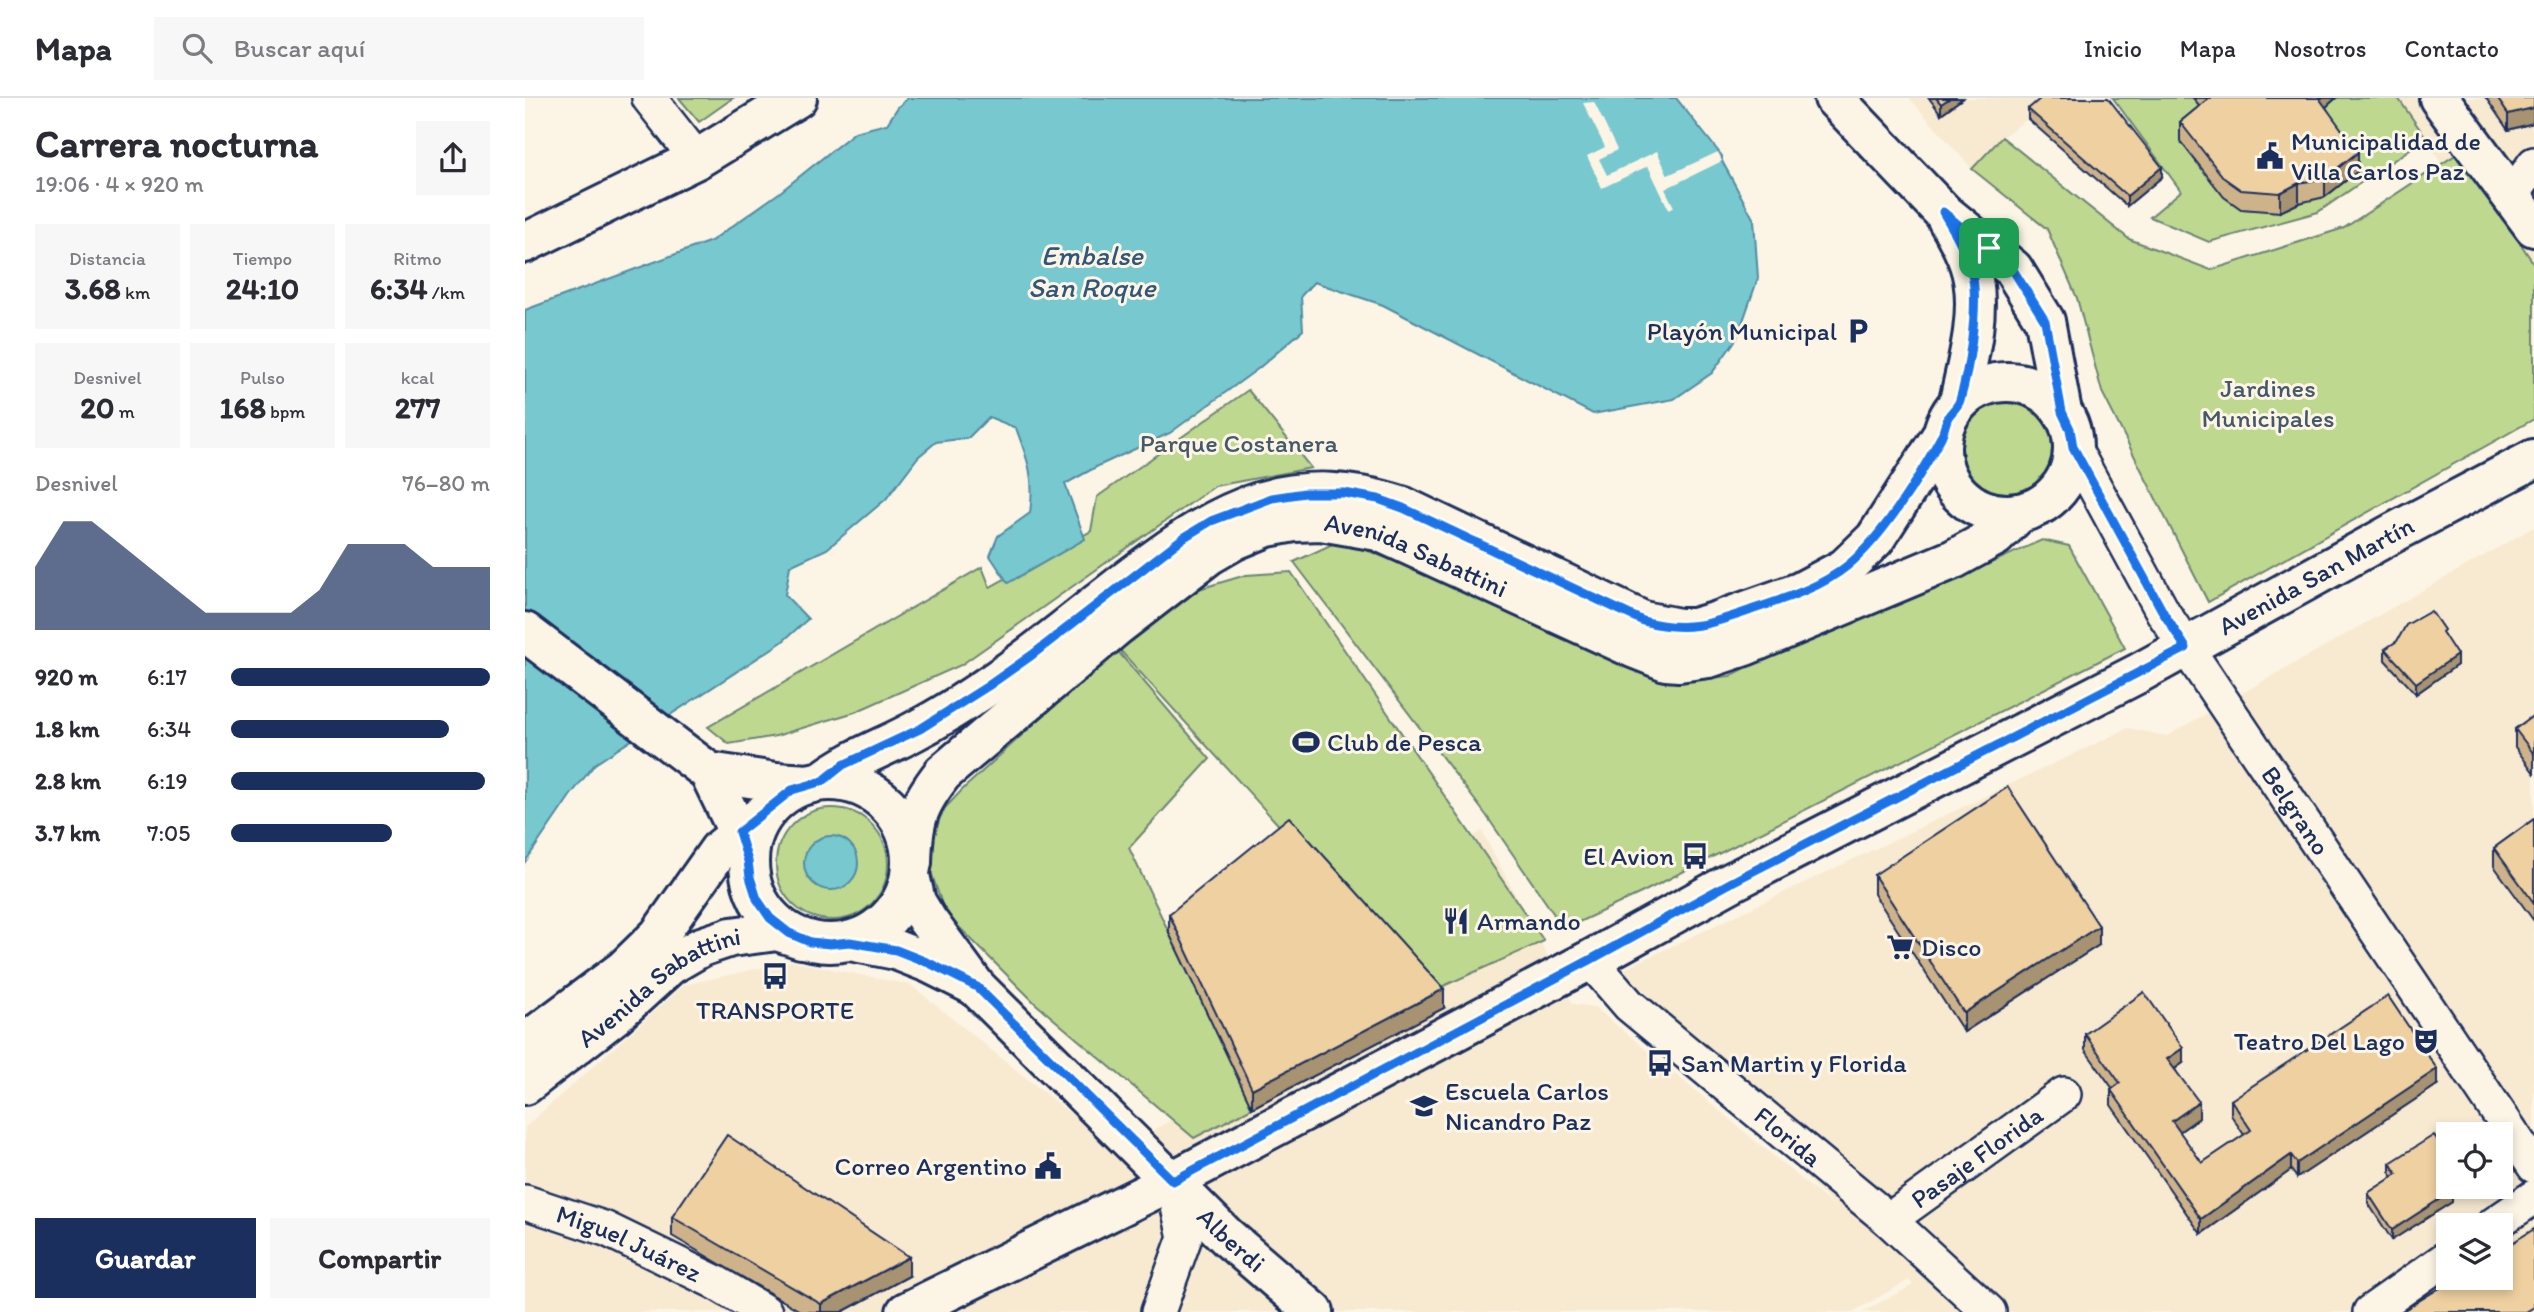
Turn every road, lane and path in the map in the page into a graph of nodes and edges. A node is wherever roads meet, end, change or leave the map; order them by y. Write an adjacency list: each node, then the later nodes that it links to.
1 (649, 98): 5 (street)
2 (797, 98): 5 (main road)
3 (1834, 98): 8 (main road)
4 (2439, 98): 7 (main road)
5 (697, 159): 10 (main road)
6 (2534, 164): 7 (street)
7 (2512, 197): 9 (main road)
8 (1934, 203): 11 (main road); 12 (main road)
9 (2534, 227)
10 (525, 243)
11 (1959, 402): 12 (main road); 13 (main road)
12 (2068, 429): 17 (main road); 19 (street, Belgrano)
13 (1942, 435): 17 (main road); 21 (main road, Avenida Sabattini)
14 (2534, 458): 16 (main road, Avenida San Martín)
15 (2534, 484): 16 (main road)
16 (2457, 499): 19 (main road, Avenida San Martín)
17 (2019, 513): 23 (main road, Avenida Sabattini)
18 (525, 632): 20 (main road)
19 (2186, 648): 26 (main road, Avenida San Martín); 31 (street, Belgrano)
20 (709, 772): 21 (main road); 22 (main road)
21 (816, 782): 22 (main road); 23 (main road)
22 (751, 835): 24 (main road); 28 (main road, Avenida Sabattini)
23 (911, 871): 25 (main road); 27 (main road, Alberdi)
24 (810, 942): 25 (main road); 29 (main road, Avenida Sabattini)
25 (850, 942): 27 (main road, Alberdi)
26 (1590, 960): 32 (main road, Avenida San Martín); 36 (street, Florida)
27 (977, 987): 32 (main road, Alberdi)
28 (525, 1044)
29 (525, 1084)
30 (2064, 1094): 36 (street, Pasaje Florida)
31 (2534, 1166)
32 (1173, 1181): 39 (main road, Avenida San Martín); 40 (street); 41 (main road, Alberdi)
33 (2534, 1196): 35 (street)
34 (525, 1202): 38 (street, Miguel Juárez)
35 (2510, 1213)
36 (1889, 1220): 42 (street, Florida)
37 (2436, 1265): 43 (street)
38 (765, 1312)
39 (906, 1312)
40 (1158, 1312)
41 (1314, 1312)
42 (1989, 1312)
43 (2369, 1312)

